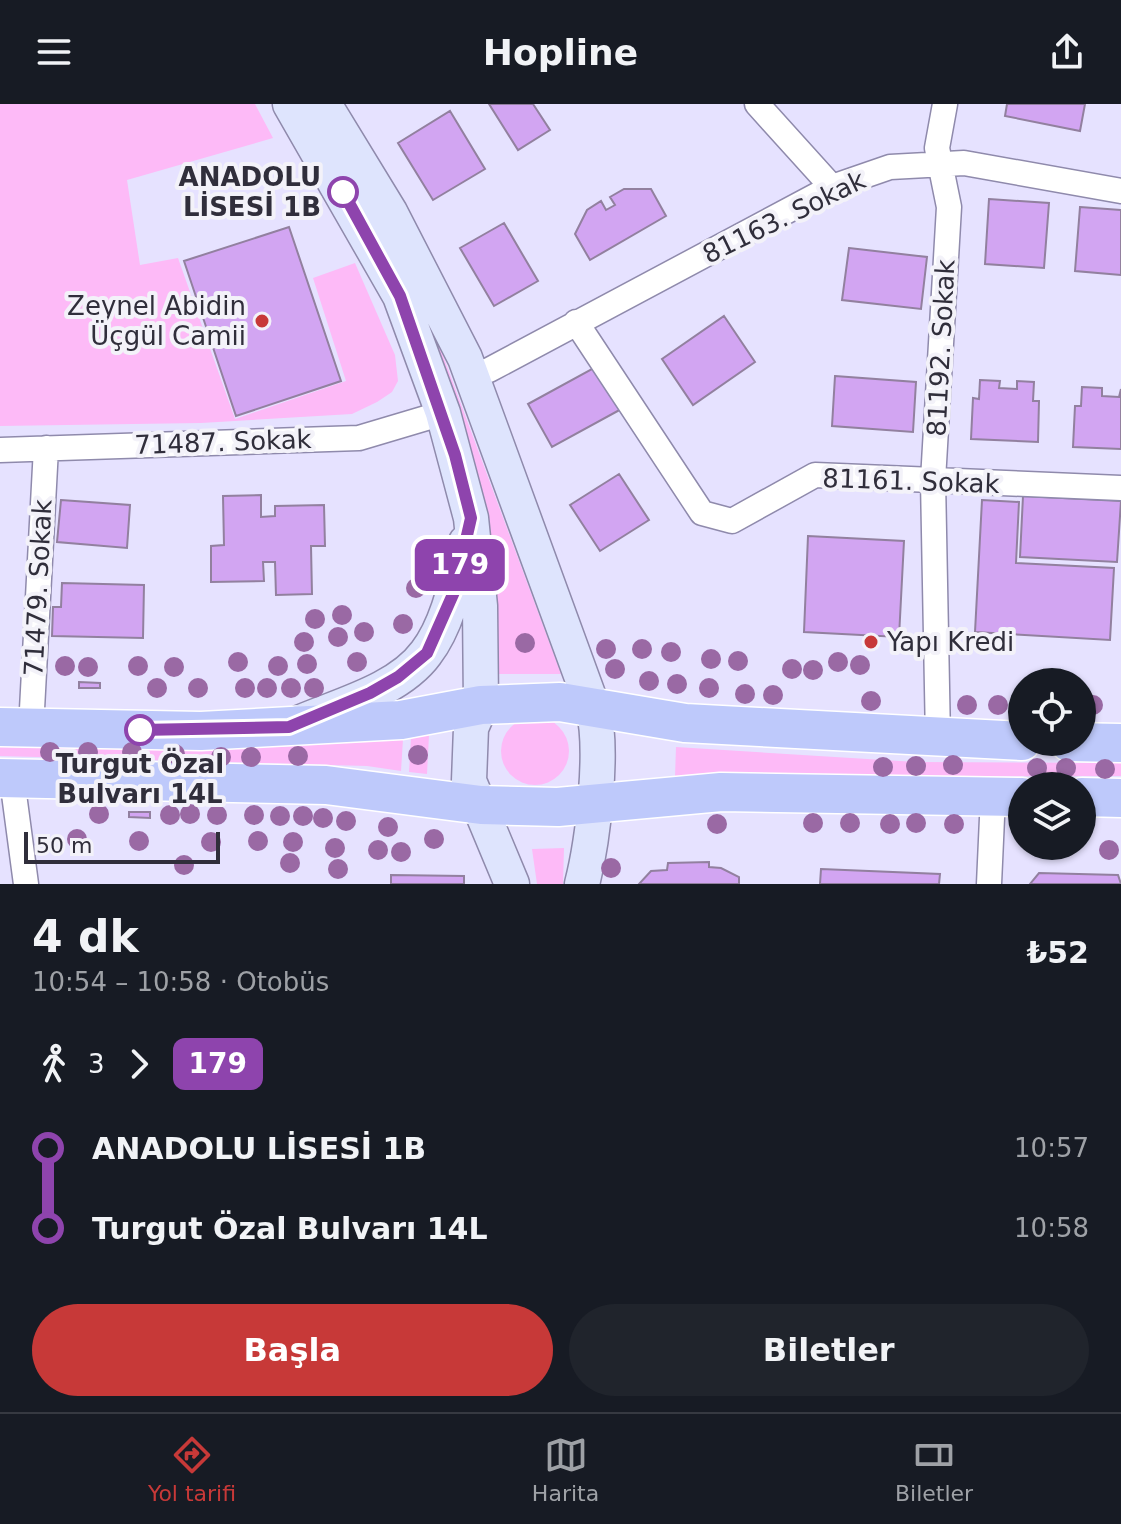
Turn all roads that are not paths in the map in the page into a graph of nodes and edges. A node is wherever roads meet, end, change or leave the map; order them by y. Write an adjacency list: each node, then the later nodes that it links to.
1 (290, 104): 10 (main road)
2 (324, 104): 9 (main road)
3 (757, 104): 6 (street)
4 (945, 104): 5 (street, 81192. Sokak)
5 (940, 164): 6 (street, 81163. Sokak); 7 (street, 81163. Sokak); 13 (street, 81192. Sokak)
6 (832, 187): 8 (street, 81163. Sokak)
7 (1121, 191)
8 (576, 322): 9 (street, 81163. Sokak); 13 (street, 81161. Sokak)
9 (471, 375): 17 (main road)
10 (443, 413): 11 (street, 71487. Sokak); 15 (main road)
11 (46, 448): 12 (street, 71487. Sokak); 18 (street, 71479. Sokak)
12 (0, 450)
13 (933, 480): 14 (street, 81161. Sokak); 20 (street, 81192. Sokak)
14 (1121, 488)
15 (471, 518): 16 (main road); 19 (main road)
16 (481, 705): 17 (main road); 19 (main road); 28 (main road)
17 (593, 708): 20 (main road); 29 (main road)
18 (16, 727): 19 (main road)
19 (289, 727)
20 (938, 739): 21 (main road)
21 (1008, 741)
22 (1096, 743): 23 (main road)
23 (1121, 743)
24 (6, 778): 28 (main road); 30 (street)
25 (1007, 796): 29 (main road); 33 (street)
26 (1096, 797): 27 (main road)
27 (1121, 798)
28 (481, 805): 29 (main road); 31 (main road)
29 (593, 805): 32 (main road)
30 (26, 884)
31 (512, 884)
32 (582, 884)
33 (989, 884)

